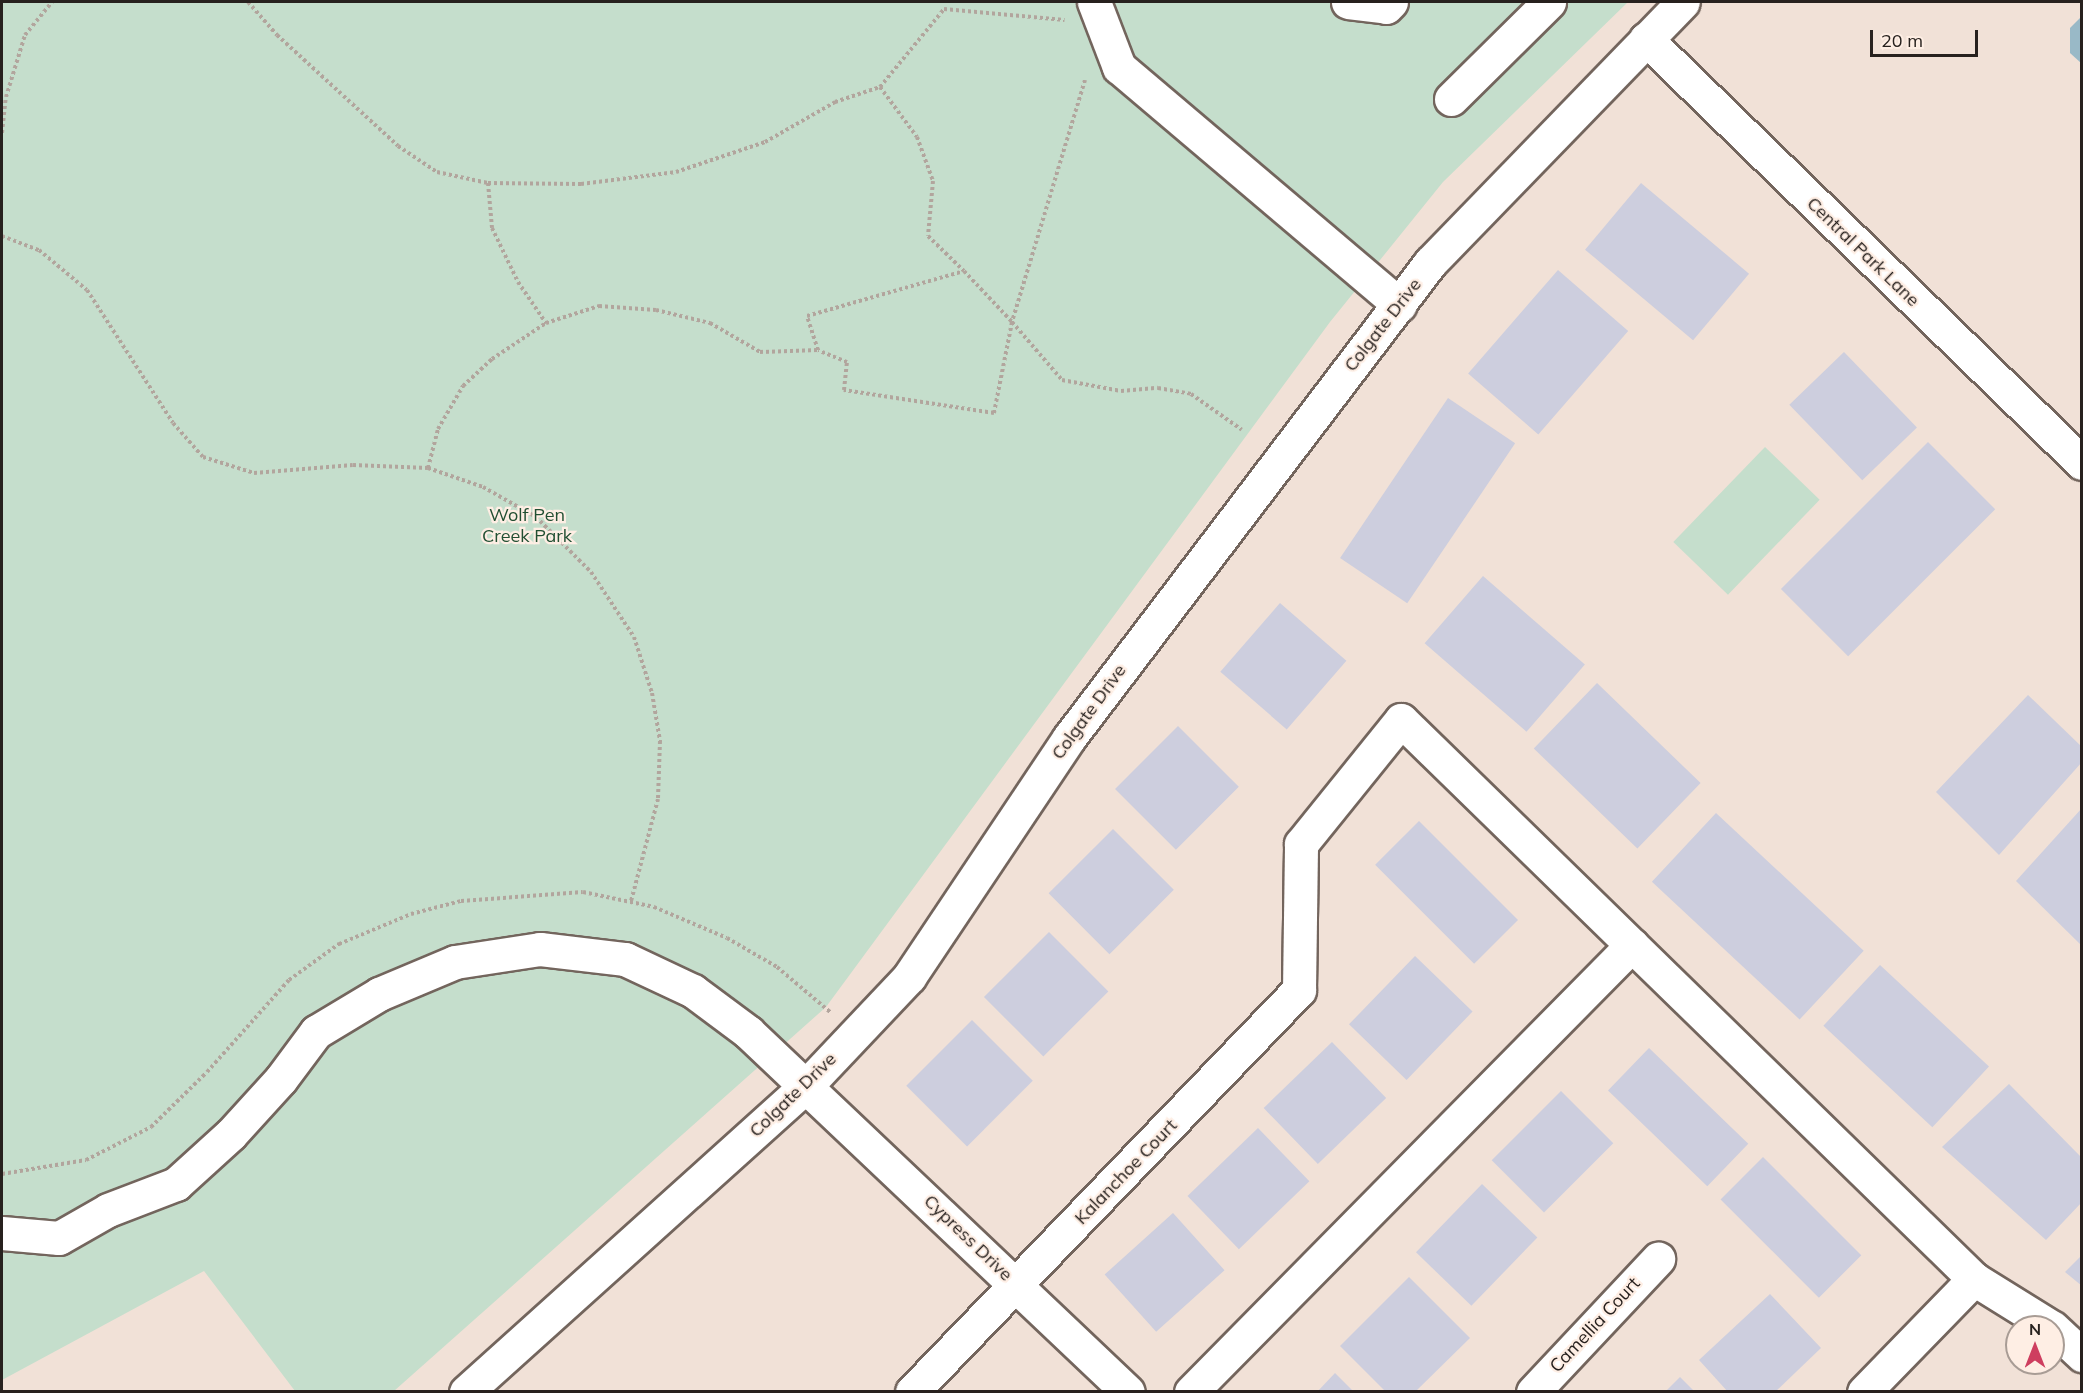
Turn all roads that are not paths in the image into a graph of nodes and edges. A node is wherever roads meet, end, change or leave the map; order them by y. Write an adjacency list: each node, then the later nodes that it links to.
1 (1348, 2): 2 (street)
2 (1391, 2)
3 (1549, 2): 6 (street)
4 (1098, 12): 7 (street)
5 (1660, 16): 7 (street, Colgate Drive); 8 (street, Central Park Lane)
6 (1451, 99)
7 (1400, 305): 10 (street, Colgate Drive)
8 (2082, 464)
9 (1632, 945): 13 (street); 14 (street, Kalanchoe Court); 21 (street)
10 (807, 1085): 11 (street, Cypress Drive); 14 (street, Cypress Drive); 18 (street, Colgate Drive)
11 (2, 1233)
12 (1658, 1259): 22 (street, Camellia Court)
13 (1974, 1279): 15 (street); 23 (street)
14 (1017, 1285): 19 (street, Kalanchoe Court); 20 (street, Cypress Drive)
15 (2031, 1315)
16 (2065, 1340): 17 (street)
17 (2082, 1355)
18 (466, 1392)
19 (912, 1392)
20 (1128, 1392)
21 (1191, 1392)
22 (1533, 1392)
23 (1864, 1392)

